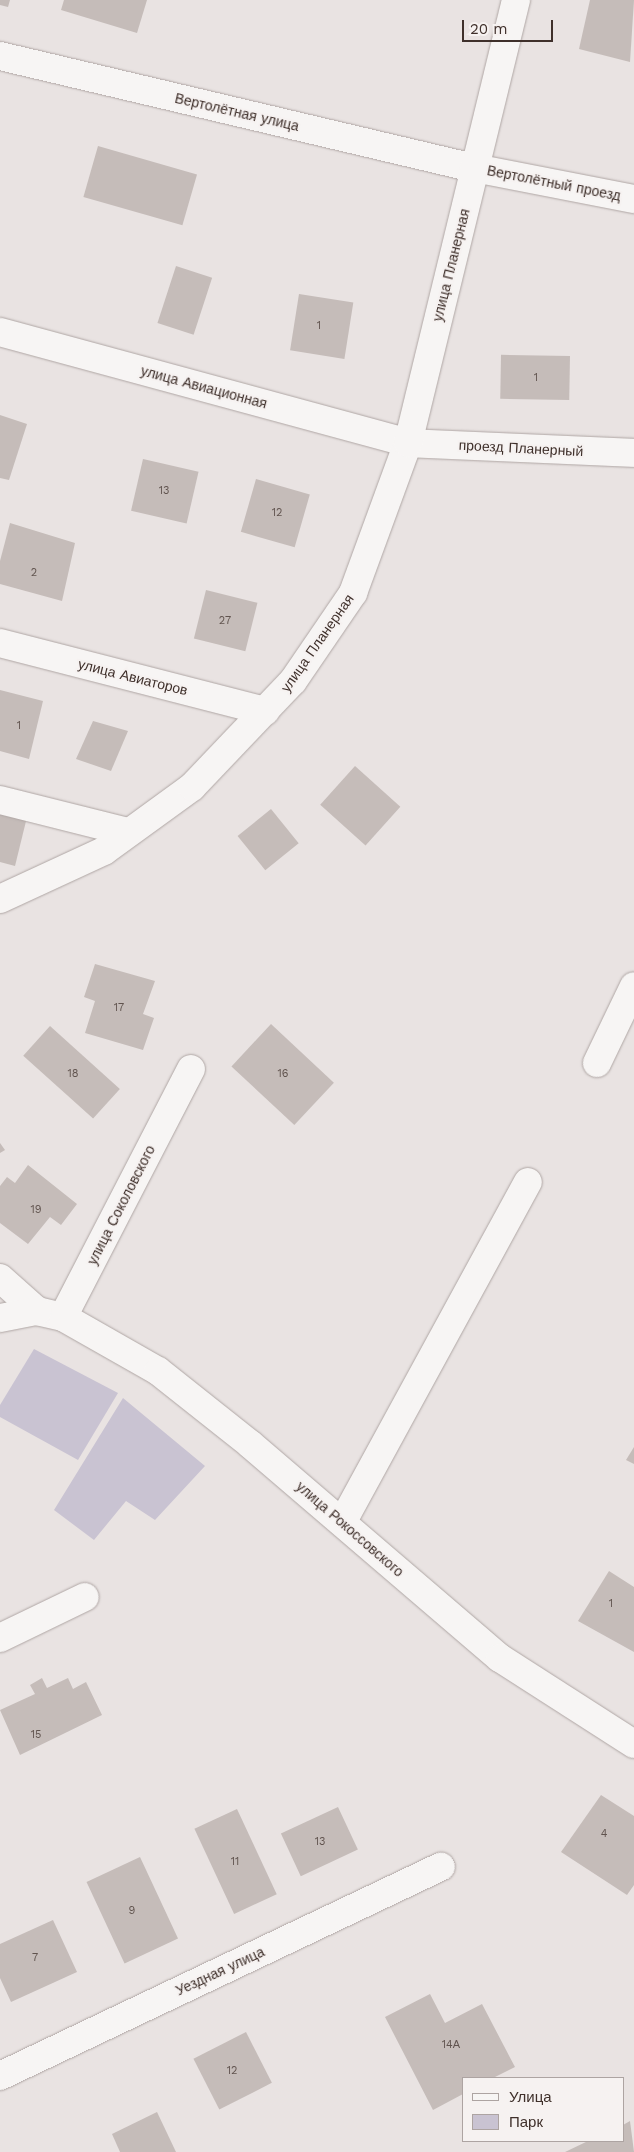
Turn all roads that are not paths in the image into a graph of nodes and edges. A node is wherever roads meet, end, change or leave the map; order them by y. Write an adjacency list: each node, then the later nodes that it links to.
1 (516, 0): 3 (street, улица Планерная)
2 (0, 56): 3 (street, Вертолётная улица)
3 (474, 168): 4 (street, Вертолётный проезд); 6 (street, улица Планерная)
4 (634, 198)
5 (0, 332): 6 (street, улица Авиационная)
6 (408, 443): 7 (street, проезд Планерный); 9 (street, улица Планерная)
7 (634, 453)
8 (0, 643): 9 (street, улица Авиаторов)
9 (265, 710): 11 (street, улица Планерная)
10 (0, 800): 11 (street)
11 (127, 832): 12 (street, улица Планерная)
12 (0, 899)
13 (634, 986): 14 (street)
14 (597, 1063)
15 (191, 1069): 19 (street, улица Соколовского)
16 (528, 1182): 21 (street)
17 (0, 1278): 18 (street)
18 (37, 1311): 19 (street); 20 (street)
19 (63, 1317): 21 (street, улица Рокоссовского)
20 (0, 1318)
21 (343, 1521): 24 (street, улица Рокоссовского)
22 (84, 1597): 23 (street)
23 (0, 1638)
24 (634, 1744)
25 (441, 1867): 26 (street, Уездная улица)
26 (0, 2076)

